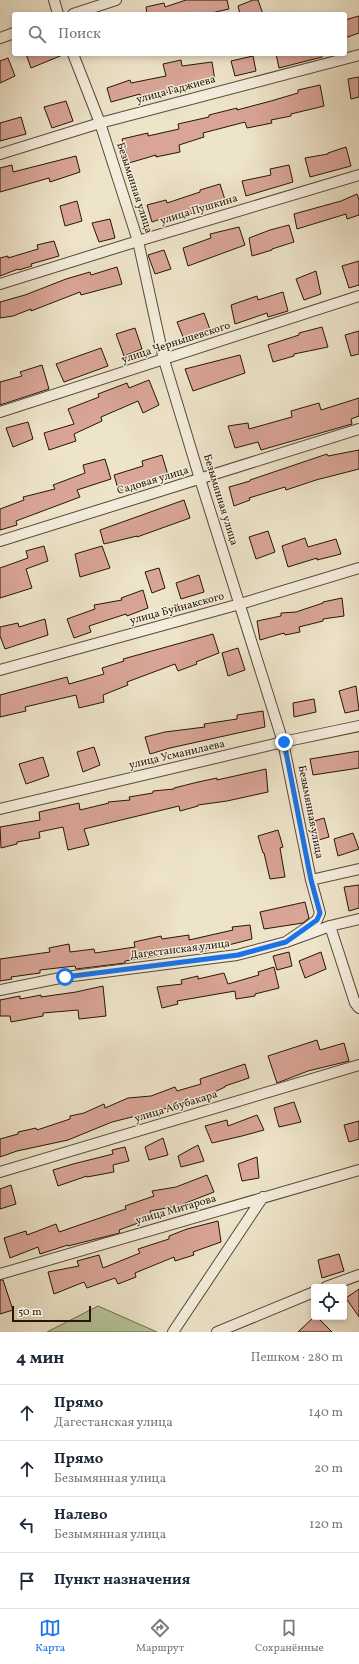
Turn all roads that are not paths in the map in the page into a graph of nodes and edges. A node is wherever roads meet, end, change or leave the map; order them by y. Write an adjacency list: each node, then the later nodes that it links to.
1 (54, 0): 3 (street)
2 (116, 0): 4 (street)
3 (57, 12)
4 (79, 12)
5 (12, 34): 6 (street)
6 (0, 38)
7 (359, 55): 9 (street, улица Гаджиева)
8 (74, 56): 9 (street, Безымянная улица)
9 (100, 123): 10 (street, улица Гаджиева); 12 (street, Безымянная улица)
10 (0, 154)
11 (359, 175): 12 (street, улица Пушкина)
12 (138, 241): 13 (street, улица Пушкина); 15 (street, Безымянная улица)
13 (0, 284)
14 (359, 296): 15 (street, улица Чернышевского)
15 (164, 360): 16 (street, улица Чернышевского); 18 (street, Безымянная улица)
16 (0, 412)
17 (359, 429): 18 (street, Садовая улица)
18 (200, 478): 19 (street, Садовая улица); 21 (street, Безымянная улица)
19 (0, 541)
20 (359, 568): 21 (street, улица Буйнакского)
21 (240, 604): 22 (street, улица Буйнакского); 24 (street, Безымянная улица)
22 (0, 670)
23 (359, 726): 24 (street, улица Усманилаева)
24 (284, 742): 25 (street, улица Усманилаева); 27 (street, Безымянная улица)
25 (0, 809)
26 (359, 869): 27 (street)
27 (311, 880): 30 (street, Безымянная улица)
28 (359, 919): 29 (street, Дагестанская улица)
29 (330, 926): 30 (street, Дагестанская улица); 32 (street)
30 (286, 942): 31 (street, Дагестанская улица)
31 (0, 990)
32 (359, 1008)
33 (359, 1065): 35 (street, улица Абубакара)
34 (359, 1170): 36 (street, улица Митарова)
35 (0, 1172)
36 (263, 1197): 37 (street, улица Митарова); 41 (street)
37 (0, 1274)
38 (359, 1275): 39 (street)
39 (334, 1284)
40 (311, 1293): 42 (street)
41 (173, 1332)
42 (217, 1332)

